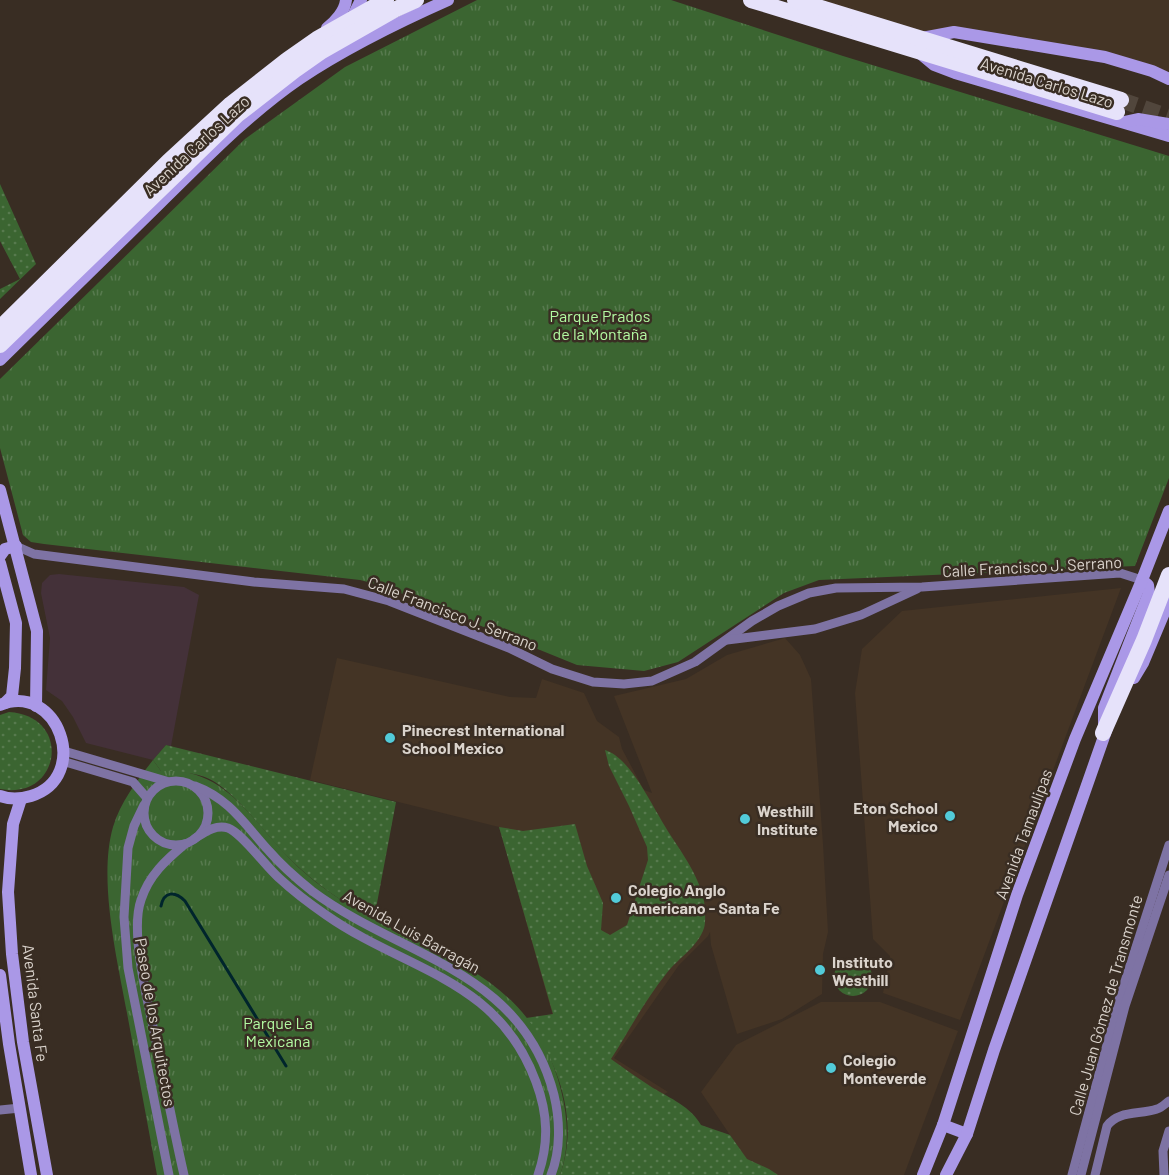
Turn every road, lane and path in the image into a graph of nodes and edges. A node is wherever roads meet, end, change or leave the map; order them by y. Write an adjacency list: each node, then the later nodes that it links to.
1 (346, 0): 11 (street, Avenida Carlos Lazo)
2 (361, 0): 8 (street)
3 (386, 0): 17 (highway, Avenida Carlos Lazo, bridge)
4 (416, 0): 18 (highway, Avenida Carlos Lazo, bridge)
5 (448, 0): 8 (street, Avenida Carlos Lazo)
6 (751, 0): 9 (highway, Avenida Carlos Lazo)
7 (795, 0): 9 (highway, Avenida Carlos Lazo)
8 (354, 45): 15 (street, Avenida Carlos Lazo)
9 (921, 45): 10 (street, Avenida Carlos Lazo); 12 (highway, Avenida Carlos Lazo); 12 (street, Avenida Carlos Lazo)
10 (1169, 79)
11 (227, 100): 15 (street); 16 (street, Avenida Carlos Lazo)
12 (1119, 111): 13 (street); 14 (street, Avenida Carlos Lazo)
13 (1169, 124)
14 (1169, 136)
15 (213, 151): 18 (street, Avenida Carlos Lazo)
16 (0, 322)
17 (0, 328)
18 (2, 353)
19 (0, 490): 21 (street)
20 (1169, 511): 25 (street, Avenida Tamaulipas)
21 (16, 546): 22 (street); 28 (street, Calle Francisco J. Serrano); 30 (street)
22 (0, 556)
23 (0, 563): 29 (street)
24 (1169, 575): 31 (highway)
25 (1142, 580): 26 (street, Calle Francisco J. Serrano); 31 (street); 48 (street, Avenida Tamaulipas)
26 (922, 587): 28 (street, Calle Francisco J. Serrano); 28 (street, Calle Francisco J. Serrano)
27 (1169, 601): 31 (street)
28 (724, 641)
29 (2, 704): 30 (street)
30 (36, 706): 32 (street)
31 (1103, 733): 52 (street)
32 (63, 756): 33 (street); 36 (street); 37 (street)
33 (166, 781): 34 (street); 37 (street)
34 (195, 786): 38 (street); 42 (street, Avenida Luis Barragán)
35 (0, 796): 36 (street)
36 (21, 799): 54 (street, Avenida Santa Fe)
37 (145, 801): 39 (street); 50 (street, Paseo de los Arquitectos)
38 (195, 839): 39 (street); 43 (street, Avenida Luis Barragán)
39 (185, 844): 49 (street, Paseo de los Arquitectos)
40 (1169, 845): 61 (street, Calle Juan Gómez de Transmonte)
41 (1169, 875): 62 (street, Calle Juan Gómez de Transmonte)
42 (348, 915): 43 (street); 58 (street, Avenida Luis Barragán)
43 (342, 925): 57 (street, Avenida Luis Barragán)
44 (0, 975): 46 (street, Avenida Santa Fe)
45 (1169, 1101): 63 (street)
46 (20, 1108): 47 (street); 53 (street, Avenida Santa Fe)
47 (0, 1110)
48 (943, 1125): 52 (street); 59 (street, Avenida Tamaulipas)
49 (173, 1127): 50 (street); 56 (street, Paseo de los Arquitectos)
50 (160, 1130): 55 (street, Paseo de los Arquitectos)
51 (1169, 1131): 64 (street)
52 (968, 1134): 60 (street)
53 (31, 1175)
54 (47, 1175)
55 (169, 1175)
56 (184, 1175)
57 (538, 1175)
58 (551, 1175)
59 (923, 1175)
60 (946, 1175)
61 (1072, 1175)
62 (1081, 1175)
63 (1095, 1175)
64 (1164, 1175)

